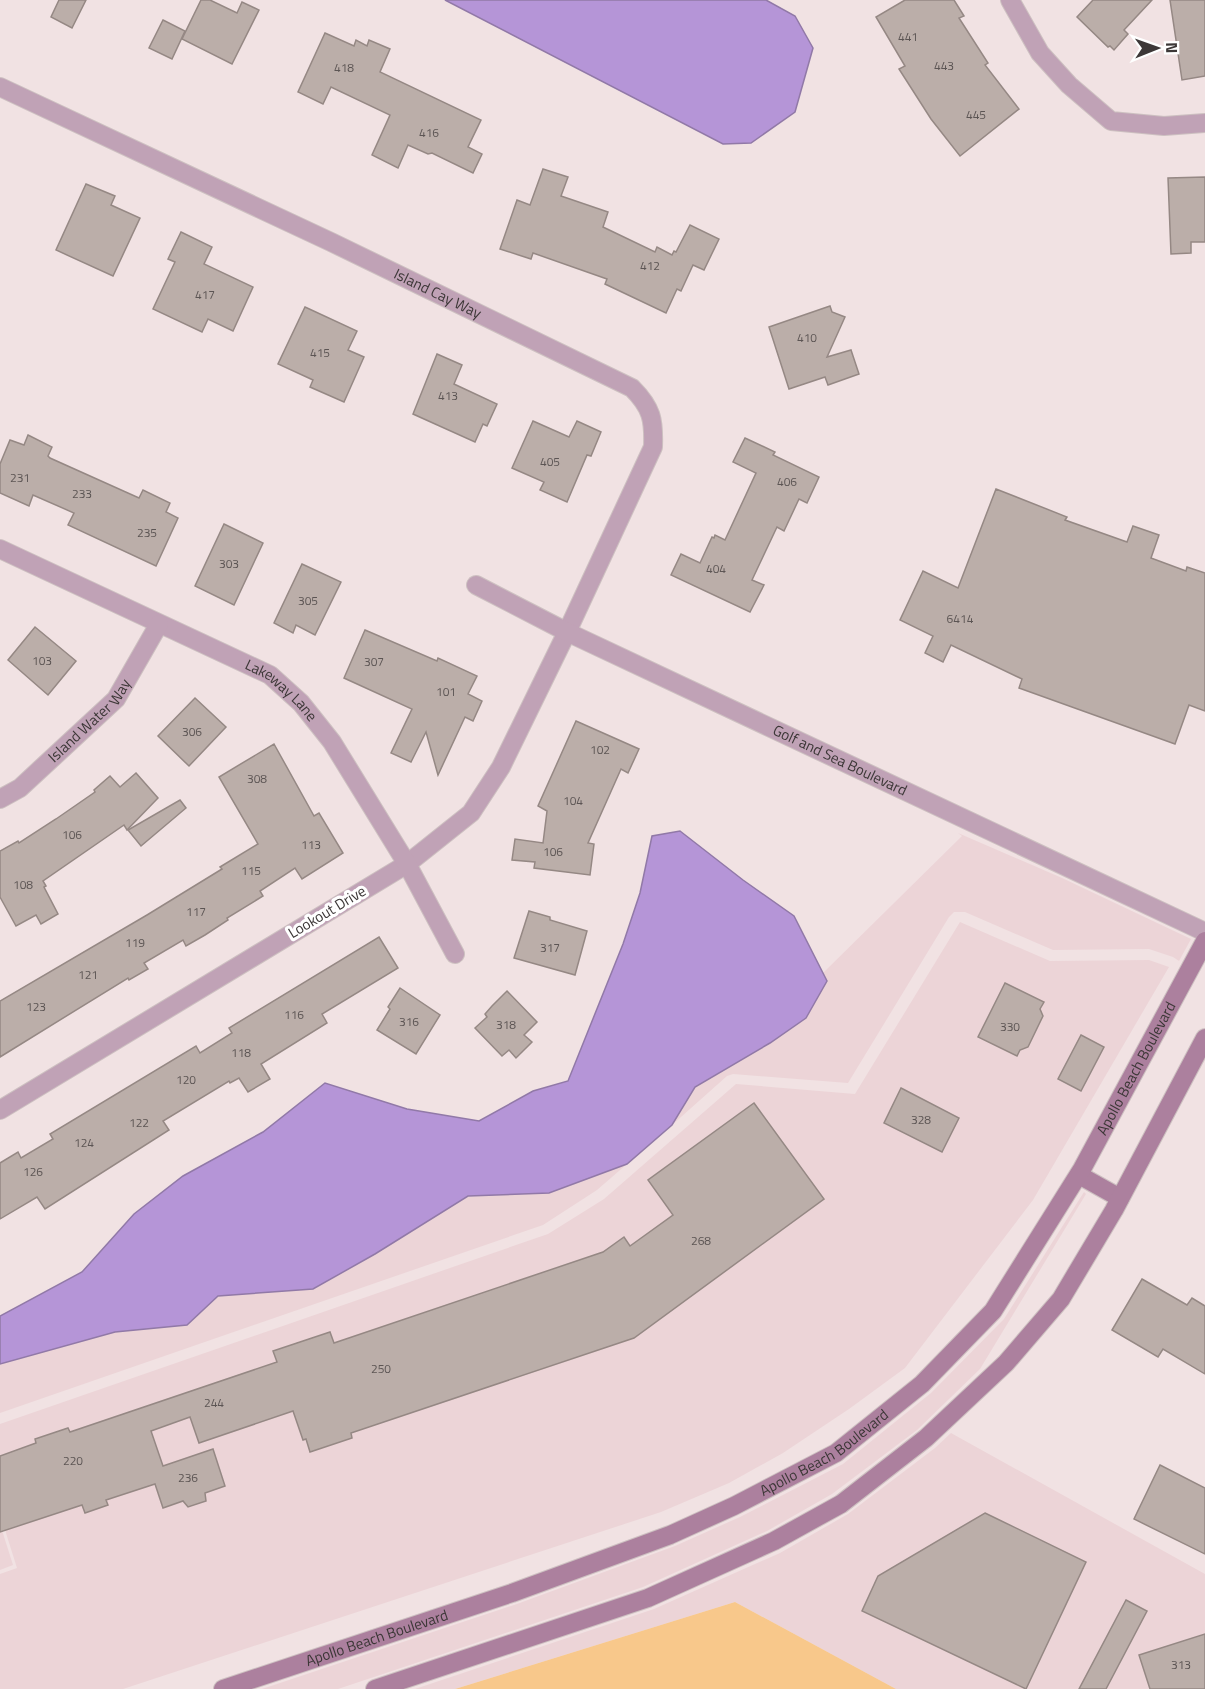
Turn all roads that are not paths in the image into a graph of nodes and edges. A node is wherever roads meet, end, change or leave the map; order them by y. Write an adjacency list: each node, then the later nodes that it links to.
1 (1010, 0): 3 (street)
2 (0, 87): 7 (street, Island Cay Way)
3 (1205, 123)
4 (0, 549): 6 (street, Lakeway Lane)
5 (476, 585): 7 (street, Golf and Sea Boulevard)
6 (159, 624): 8 (street, Island Water Way); 9 (street, Lakeway Lane)
7 (567, 632): 9 (street, Lookout Drive); 10 (street, Golf and Sea Boulevard)
8 (0, 799)
9 (407, 864): 12 (street, Lakeway Lane); 14 (street, Lookout Drive)
10 (1205, 932)
11 (1205, 942): 15 (main road, Apollo Beach Boulevard)
12 (455, 954)
13 (1205, 1038): 16 (main road)
14 (0, 1110)
15 (1079, 1175): 16 (main road); 17 (main road, Apollo Beach Boulevard)
16 (1120, 1198): 18 (main road)
17 (223, 1689)
18 (375, 1689)

